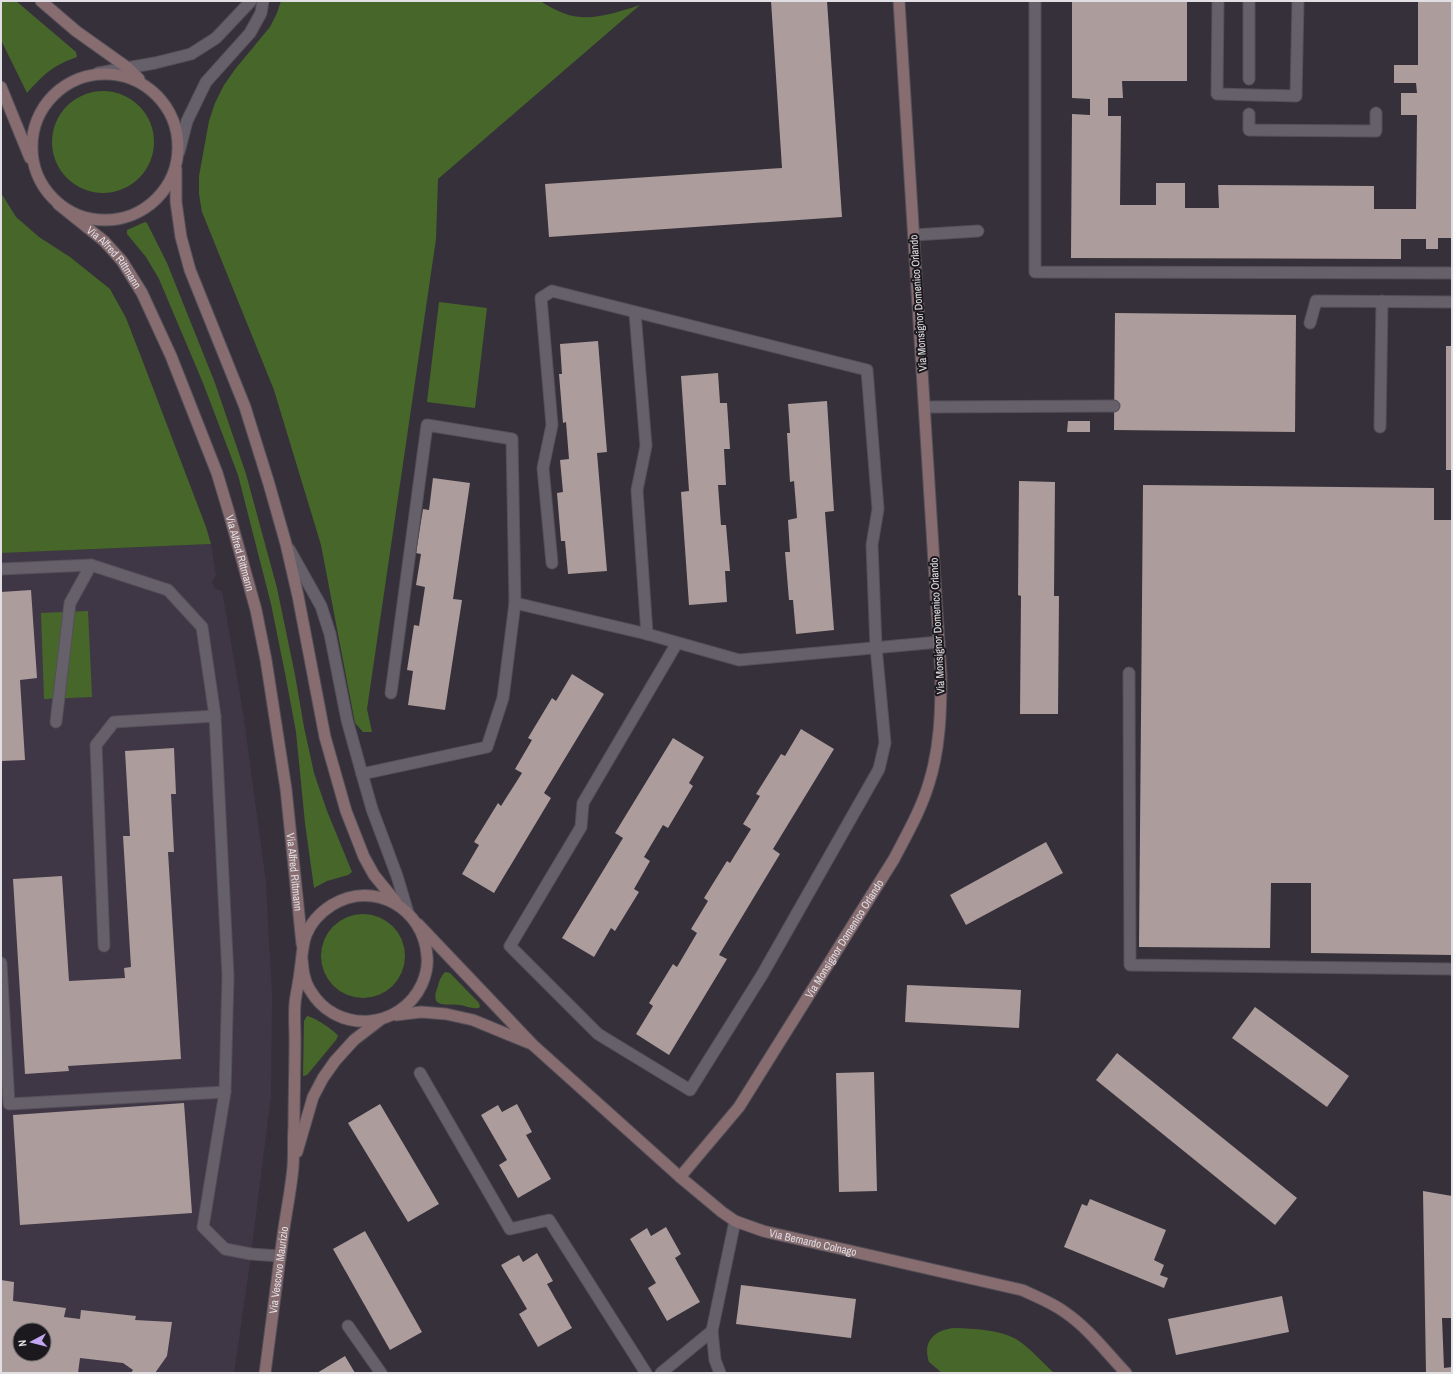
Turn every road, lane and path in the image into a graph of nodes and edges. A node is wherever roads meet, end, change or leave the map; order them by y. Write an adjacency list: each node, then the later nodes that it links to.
1 (41, 1): 9 (main road)
2 (251, 1): 9 (street)
3 (263, 1): 16 (street)
4 (899, 1): 21 (main road, Via Monsignor Domenico Orlando)
5 (1035, 1): 22 (street)
6 (1218, 1): 8 (street)
7 (1250, 1): 11 (street)
8 (1298, 1)
9 (128, 68): 10 (street); 13 (main road)
10 (98, 73): 13 (main road); 18 (main road)
11 (1249, 79)
12 (1, 86): 18 (main road)
13 (147, 86): 16 (main road)
14 (1376, 113): 15 (street)
15 (1249, 114)
16 (179, 152): 17 (main road)
17 (176, 169): 19 (main road); 30 (main road)
18 (38, 175): 19 (main road)
19 (58, 204): 47 (main road, Via Alfred Rittmann)
20 (978, 231): 21 (street)
21 (914, 235): 28 (main road, Via Monsignor Domenico Orlando)
22 (1452, 272)
23 (1382, 301): 24 (street); 26 (street); 29 (street)
24 (1452, 302)
25 (635, 313): 31 (street); 35 (street); 38 (street)
26 (1310, 323)
27 (1114, 406): 28 (street)
28 (924, 407): 36 (main road, Via Monsignor Domenico Orlando)
29 (1380, 427)
30 (286, 544): 43 (street); 44 (main road)
31 (552, 563)
32 (91, 565): 33 (street); 41 (street); 42 (street)
33 (1, 569)
34 (515, 603): 35 (street); 40 (street); 43 (street)
35 (647, 634): 37 (street)
36 (939, 642): 38 (street); 56 (main road, Via Monsignor Domenico Orlando)
37 (677, 643): 38 (street); 38 (street)
38 (876, 647)
39 (1129, 673): 49 (street)
40 (391, 692)
41 (215, 716): 46 (street); 54 (street)
42 (56, 722)
43 (362, 774): 44 (street)
44 (404, 909): 45 (main road); 47 (main road)
45 (418, 924): 50 (main road); 52 (main road)
46 (104, 946)
47 (302, 954): 51 (main road); 55 (main road)
48 (1, 963): 54 (street)
49 (1452, 969)
50 (393, 1015): 51 (main road); 52 (main road)
51 (380, 1020): 55 (main road)
52 (533, 1045): 56 (main road, Via Bernardo Colnago)
53 (420, 1073): 63 (street)
54 (225, 1092): 58 (street)
55 (293, 1166): 58 (main road, Via Vescovo Maurizio)
56 (680, 1177): 57 (main road, Via Bernardo Colnago)
57 (735, 1221): 60 (street); 66 (main road, Via Bernardo Colnago)
58 (280, 1256): 61 (main road, Via Vescovo Maurizio)
59 (348, 1326): 62 (street)
60 (712, 1331): 64 (street); 65 (street)
61 (264, 1373)
62 (381, 1373)
63 (646, 1373)
64 (661, 1373)
65 (720, 1373)
66 (1126, 1373)

